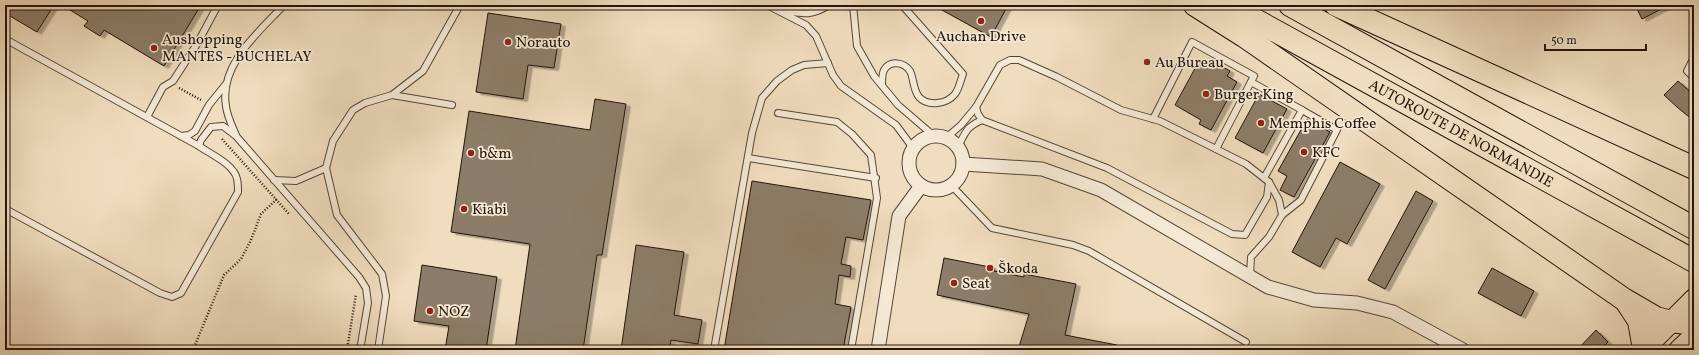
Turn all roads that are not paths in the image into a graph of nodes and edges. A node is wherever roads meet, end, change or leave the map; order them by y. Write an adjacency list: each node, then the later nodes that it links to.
1 (218, 5): 25 (lane)
2 (284, 5): 18 (lane)
3 (460, 5): 20 (lane)
4 (767, 5): 12 (lane)
5 (829, 5): 12 (lane)
6 (853, 5): 19 (lane)
7 (902, 5): 19 (lane)
8 (1195, 5): 50 (highway)
9 (1228, 5): 47 (highway, AUTOROUTE DE NORMANDIE)
10 (1290, 5): 46 (highway, AUTOROUTE DE NORMANDIE)
11 (1336, 5): 38 (highway)
12 (777, 11): 15 (lane)
13 (5, 39): 25 (lane)
14 (1694, 57): 16 (lane)
15 (828, 63): 32 (lane); 35 (lane)
16 (1694, 78)
17 (1251, 82): 23 (lane); 26 (lane); 34 (lane)
18 (226, 84): 28 (lane); 29 (lane)
19 (882, 85): 30 (lane)
20 (392, 95): 21 (lane); 37 (lane)
21 (452, 105)
22 (976, 107): 26 (lane); 27 (lane); 30 (lane)
23 (1302, 110): 41 (lane); 45 (lane)
24 (778, 113): 39 (lane)
25 (147, 117): 28 (lane)
26 (1153, 119): 34 (lane)
27 (982, 120): 33 (lane); 41 (lane)
28 (179, 136): 31 (lane)
29 (236, 136): 31 (lane); 40 (lane)
30 (940, 137): 32 (street); 33 (street)
31 (199, 146): 44 (lane)
32 (913, 148): 43 (street)
33 (958, 148): 36 (street)
34 (1216, 148): 41 (lane)
35 (748, 158): 39 (lane); 55 (lane)
36 (963, 164): 42 (street); 48 (street)
37 (326, 168): 40 (lane); 54 (lane)
38 (1694, 168)
39 (876, 178): 56 (lane)
40 (274, 180): 53 (lane)
41 (1266, 180): 45 (lane)
42 (951, 185): 43 (street); 52 (lane)
43 (922, 186): 57 (street)
44 (5, 207)
45 (1282, 215): 48 (lane)
46 (1694, 228)
47 (1694, 261)
48 (1250, 276): 58 (street)
49 (1694, 299): 51 (main road)
50 (1625, 300): 51 (highway); 59 (highway)
51 (1688, 327): 59 (main road); 60 (main road)
52 (1246, 342)
53 (360, 350)
54 (378, 350)
55 (714, 350)
56 (851, 350)
57 (878, 350)
58 (1463, 350)
59 (1643, 350)
60 (1679, 350)

